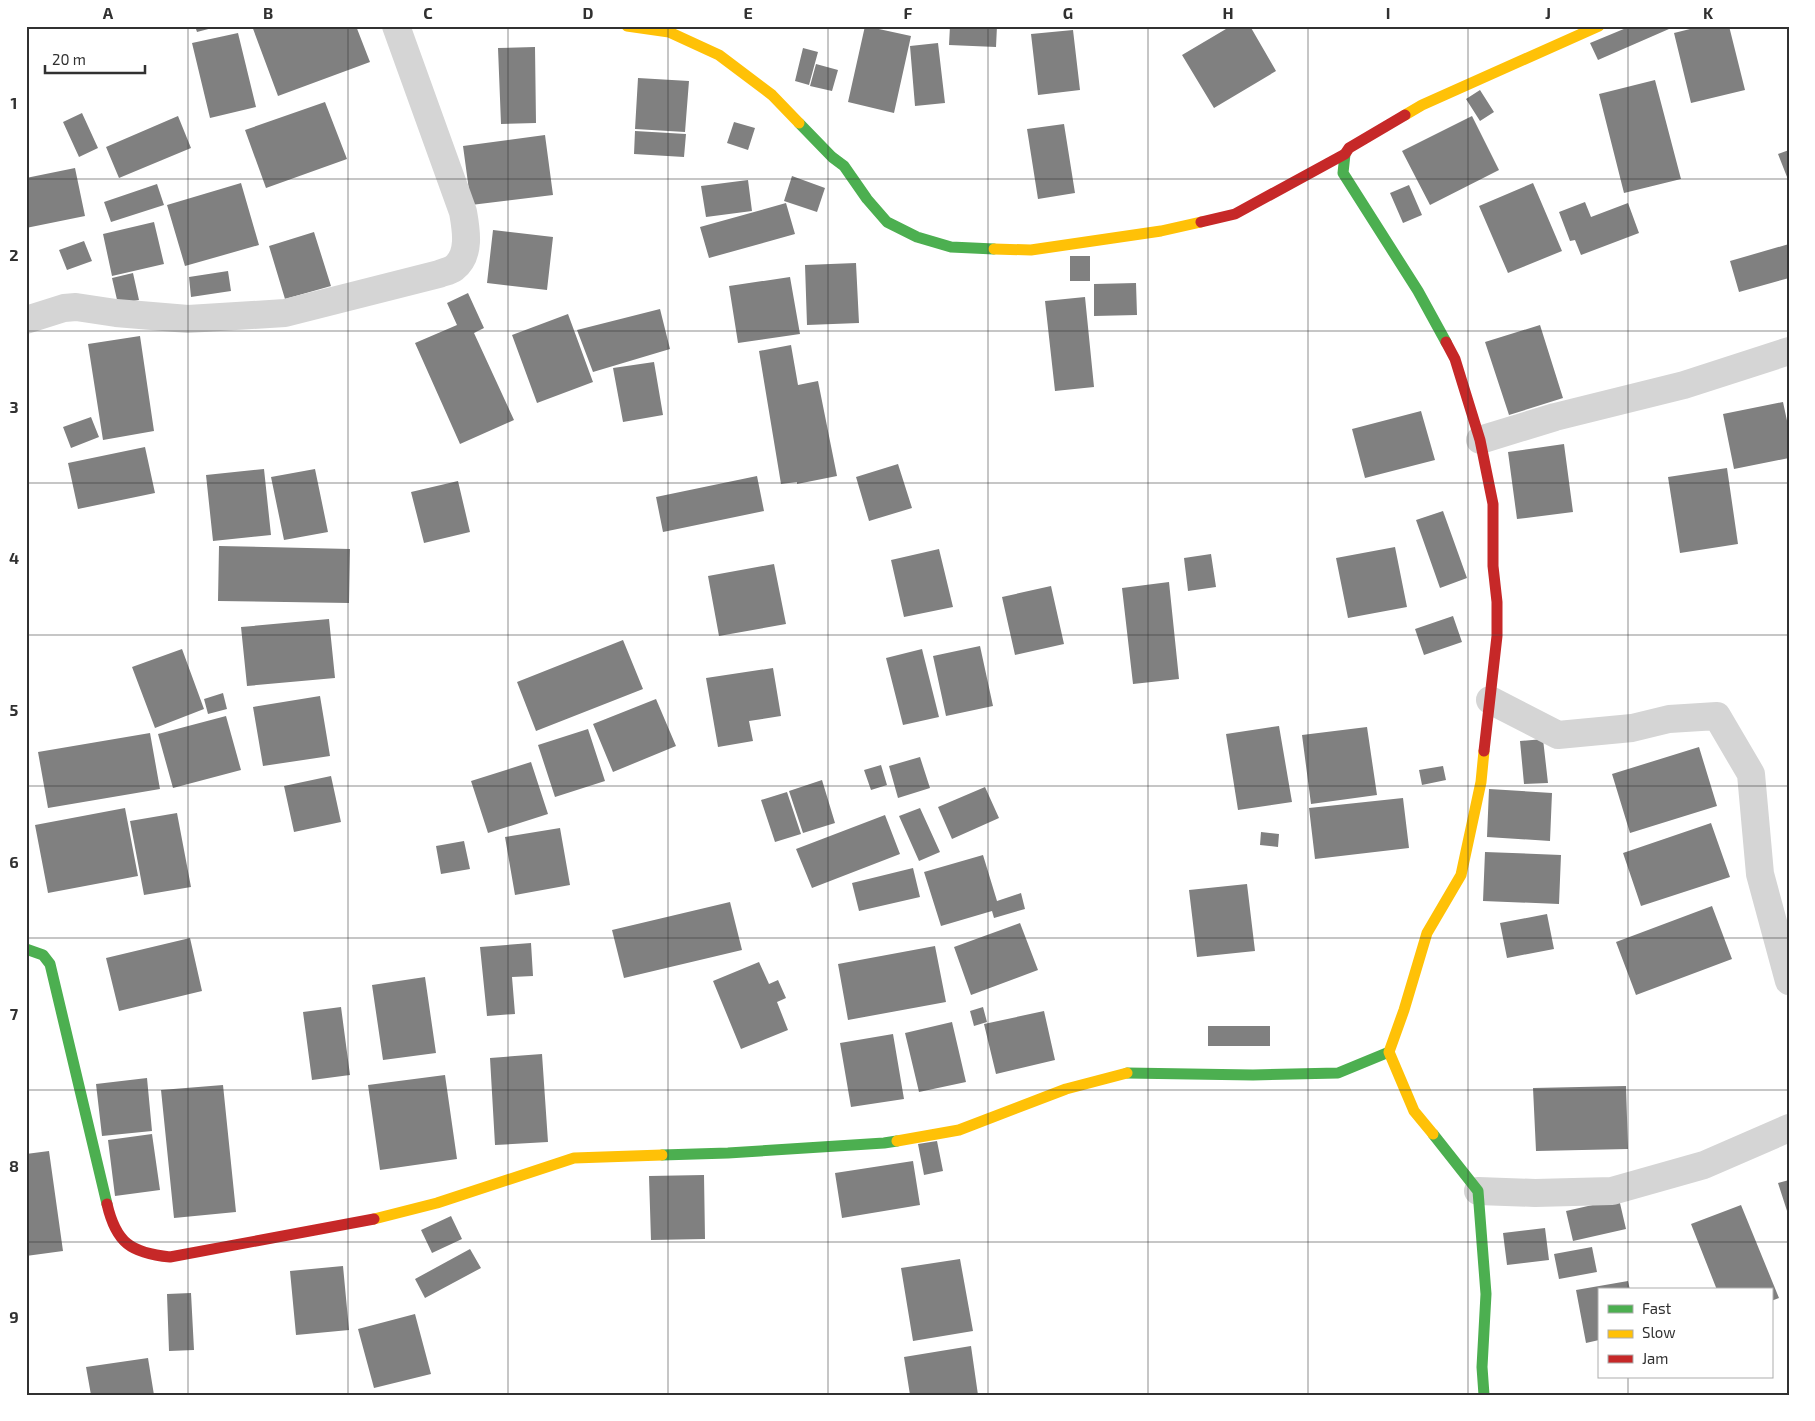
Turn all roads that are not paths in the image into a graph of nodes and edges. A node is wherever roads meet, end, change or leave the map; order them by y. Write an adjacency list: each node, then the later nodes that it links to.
1 (396, 26): 6 (street)
2 (627, 26): 4 (street)
3 (1599, 26): 5 (street)
4 (668, 29): 5 (street)
5 (1345, 154): 8 (street)
6 (26, 320)
7 (1789, 351): 8 (street)
8 (1480, 440): 9 (street)
9 (1490, 700): 11 (street); 12 (street)
10 (26, 949): 12 (street)
11 (1789, 981)
12 (1389, 1052): 14 (street)
13 (1789, 1128): 14 (street)
14 (1478, 1191): 15 (street)
15 (1484, 1395)

